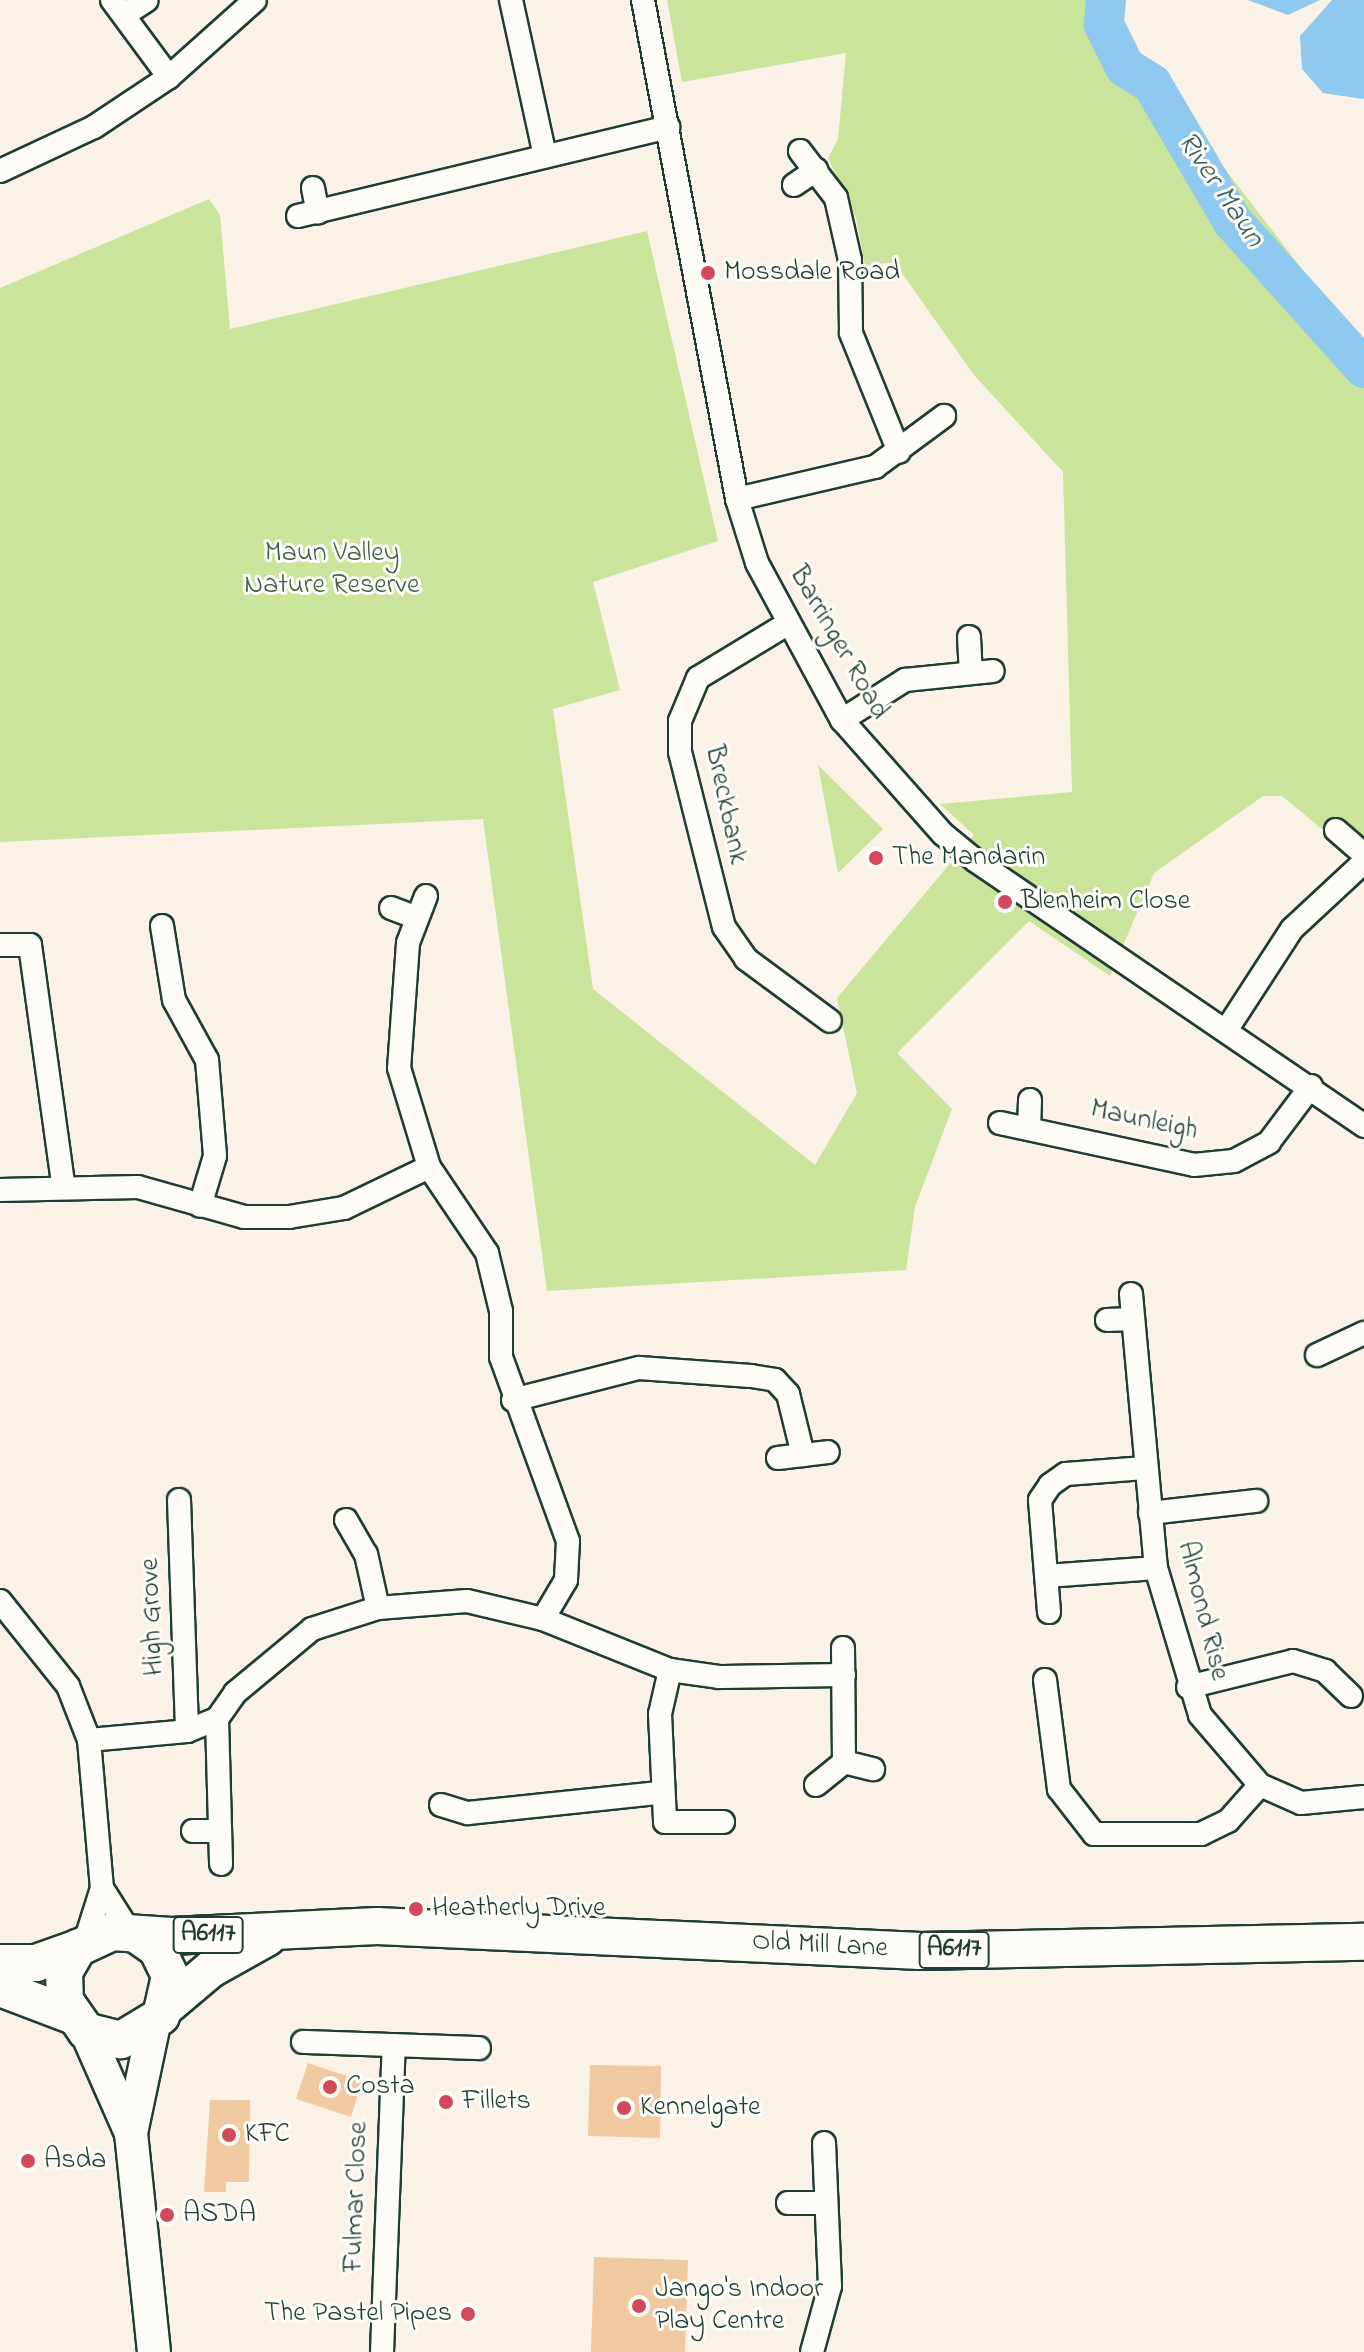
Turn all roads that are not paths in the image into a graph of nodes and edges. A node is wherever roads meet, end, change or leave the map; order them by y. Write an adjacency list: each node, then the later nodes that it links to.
1 (147, 0): 5 (street)
2 (255, 0): 6 (street)
3 (511, 0): 9 (street)
4 (643, 0): 7 (street, Barringer Road)
5 (118, 8): 6 (street)
6 (169, 77): 11 (street)
7 (668, 127): 9 (street); 16 (street, Barringer Road)
8 (800, 151): 10 (street)
9 (545, 156): 13 (street)
10 (816, 170): 12 (street); 15 (street)
11 (0, 171)
12 (794, 185)
13 (313, 188)
14 (944, 416): 15 (street)
15 (899, 452): 16 (street)
16 (737, 499): 17 (street, Barringer Road)
17 (787, 624): 19 (street, Barringer Road); 28 (street, Breckbank)
18 (969, 637): 19 (street)
19 (842, 720): 29 (street, Barringer Road)
20 (1336, 830): 21 (street)
21 (1364, 854)
22 (1364, 862): 29 (street)
23 (426, 896): 25 (street)
24 (391, 908): 25 (street)
25 (415, 917): 35 (street)
26 (162, 926): 38 (street)
27 (0, 945): 36 (street)
28 (823, 1007)
29 (1227, 1029): 30 (street, Barringer Road)
30 (1311, 1086): 33 (street, Barringer Road); 34 (street, Maunleigh)
31 (1030, 1100): 34 (street)
32 (1000, 1123): 34 (street, Maunleigh)
33 (1364, 1126)
34 (1029, 1129)
35 (429, 1167): 38 (street); 44 (street)
36 (63, 1183): 37 (street); 38 (street)
37 (0, 1190)
38 (200, 1206)
39 (1131, 1294): 40 (street, Almond Rise)
40 (1133, 1319): 41 (street); 48 (street, Almond Rise)
41 (1107, 1320)
42 (1364, 1333): 43 (street)
43 (1317, 1355)
44 (513, 1400): 46 (street); 58 (street)
45 (828, 1452): 46 (street)
46 (803, 1455): 47 (street)
47 (778, 1458)
48 (1145, 1468): 51 (street, Almond Rise); 54 (street)
49 (179, 1500): 66 (street, High Grove)
50 (1256, 1501): 51 (street)
51 (1150, 1513): 53 (street, Almond Rise)
52 (346, 1520): 56 (street)
53 (1156, 1568): 54 (street); 63 (street, Almond Rise)
54 (1047, 1576): 57 (street)
55 (0, 1601): 67 (street)
56 (378, 1608): 58 (street); 65 (street)
57 (1049, 1612)
58 (543, 1619): 60 (street)
59 (843, 1648): 61 (street)
60 (670, 1670): 61 (street); 72 (street)
61 (844, 1675): 68 (street)
62 (1045, 1680): 71 (street)
63 (1188, 1687): 64 (street); 71 (street, Almond Rise)
64 (1351, 1696)
65 (217, 1719): 66 (street); 77 (street)
66 (187, 1731): 67 (street)
67 (89, 1740): 79 (street)
68 (844, 1762): 69 (street); 70 (street)
69 (873, 1769)
70 (816, 1785)
71 (1260, 1785): 73 (street, Almond Rise)
72 (659, 1793): 74 (street); 75 (street)
73 (1364, 1797)
74 (441, 1805)
75 (723, 1822)
76 (193, 1831): 77 (street)
77 (220, 1831): 78 (street)
78 (221, 1864)
79 (102, 1888): 81 (street); 83 (street)
80 (276, 1933): 81 (main road, Old Mill Lane / A6117); 82 (main road, Old Mill Lane / A6117); 86 (main road, Old Mill Lane / A6117)
81 (136, 1936): 83 (main road, Old Mill Lane / A6117); 86 (main road, A6117)
82 (1364, 1942)
83 (82, 1945): 84 (main road, Old Mill Lane / A6117); 87 (main road)
84 (0, 1963)
85 (0, 1988): 87 (main road, Old Mill Lane / A6117)
86 (160, 2015): 87 (main road, Old Mill Lane / A6117); 91 (street)
87 (78, 2023): 91 (street)
88 (303, 2042): 89 (street)
89 (394, 2045): 90 (street); 96 (street, Fulmar Close)
90 (479, 2048)
91 (131, 2133): 95 (street)
92 (824, 2143): 94 (street)
93 (788, 2203): 94 (street)
94 (826, 2203): 97 (street)
95 (154, 2352)
96 (382, 2352)
97 (812, 2352)

